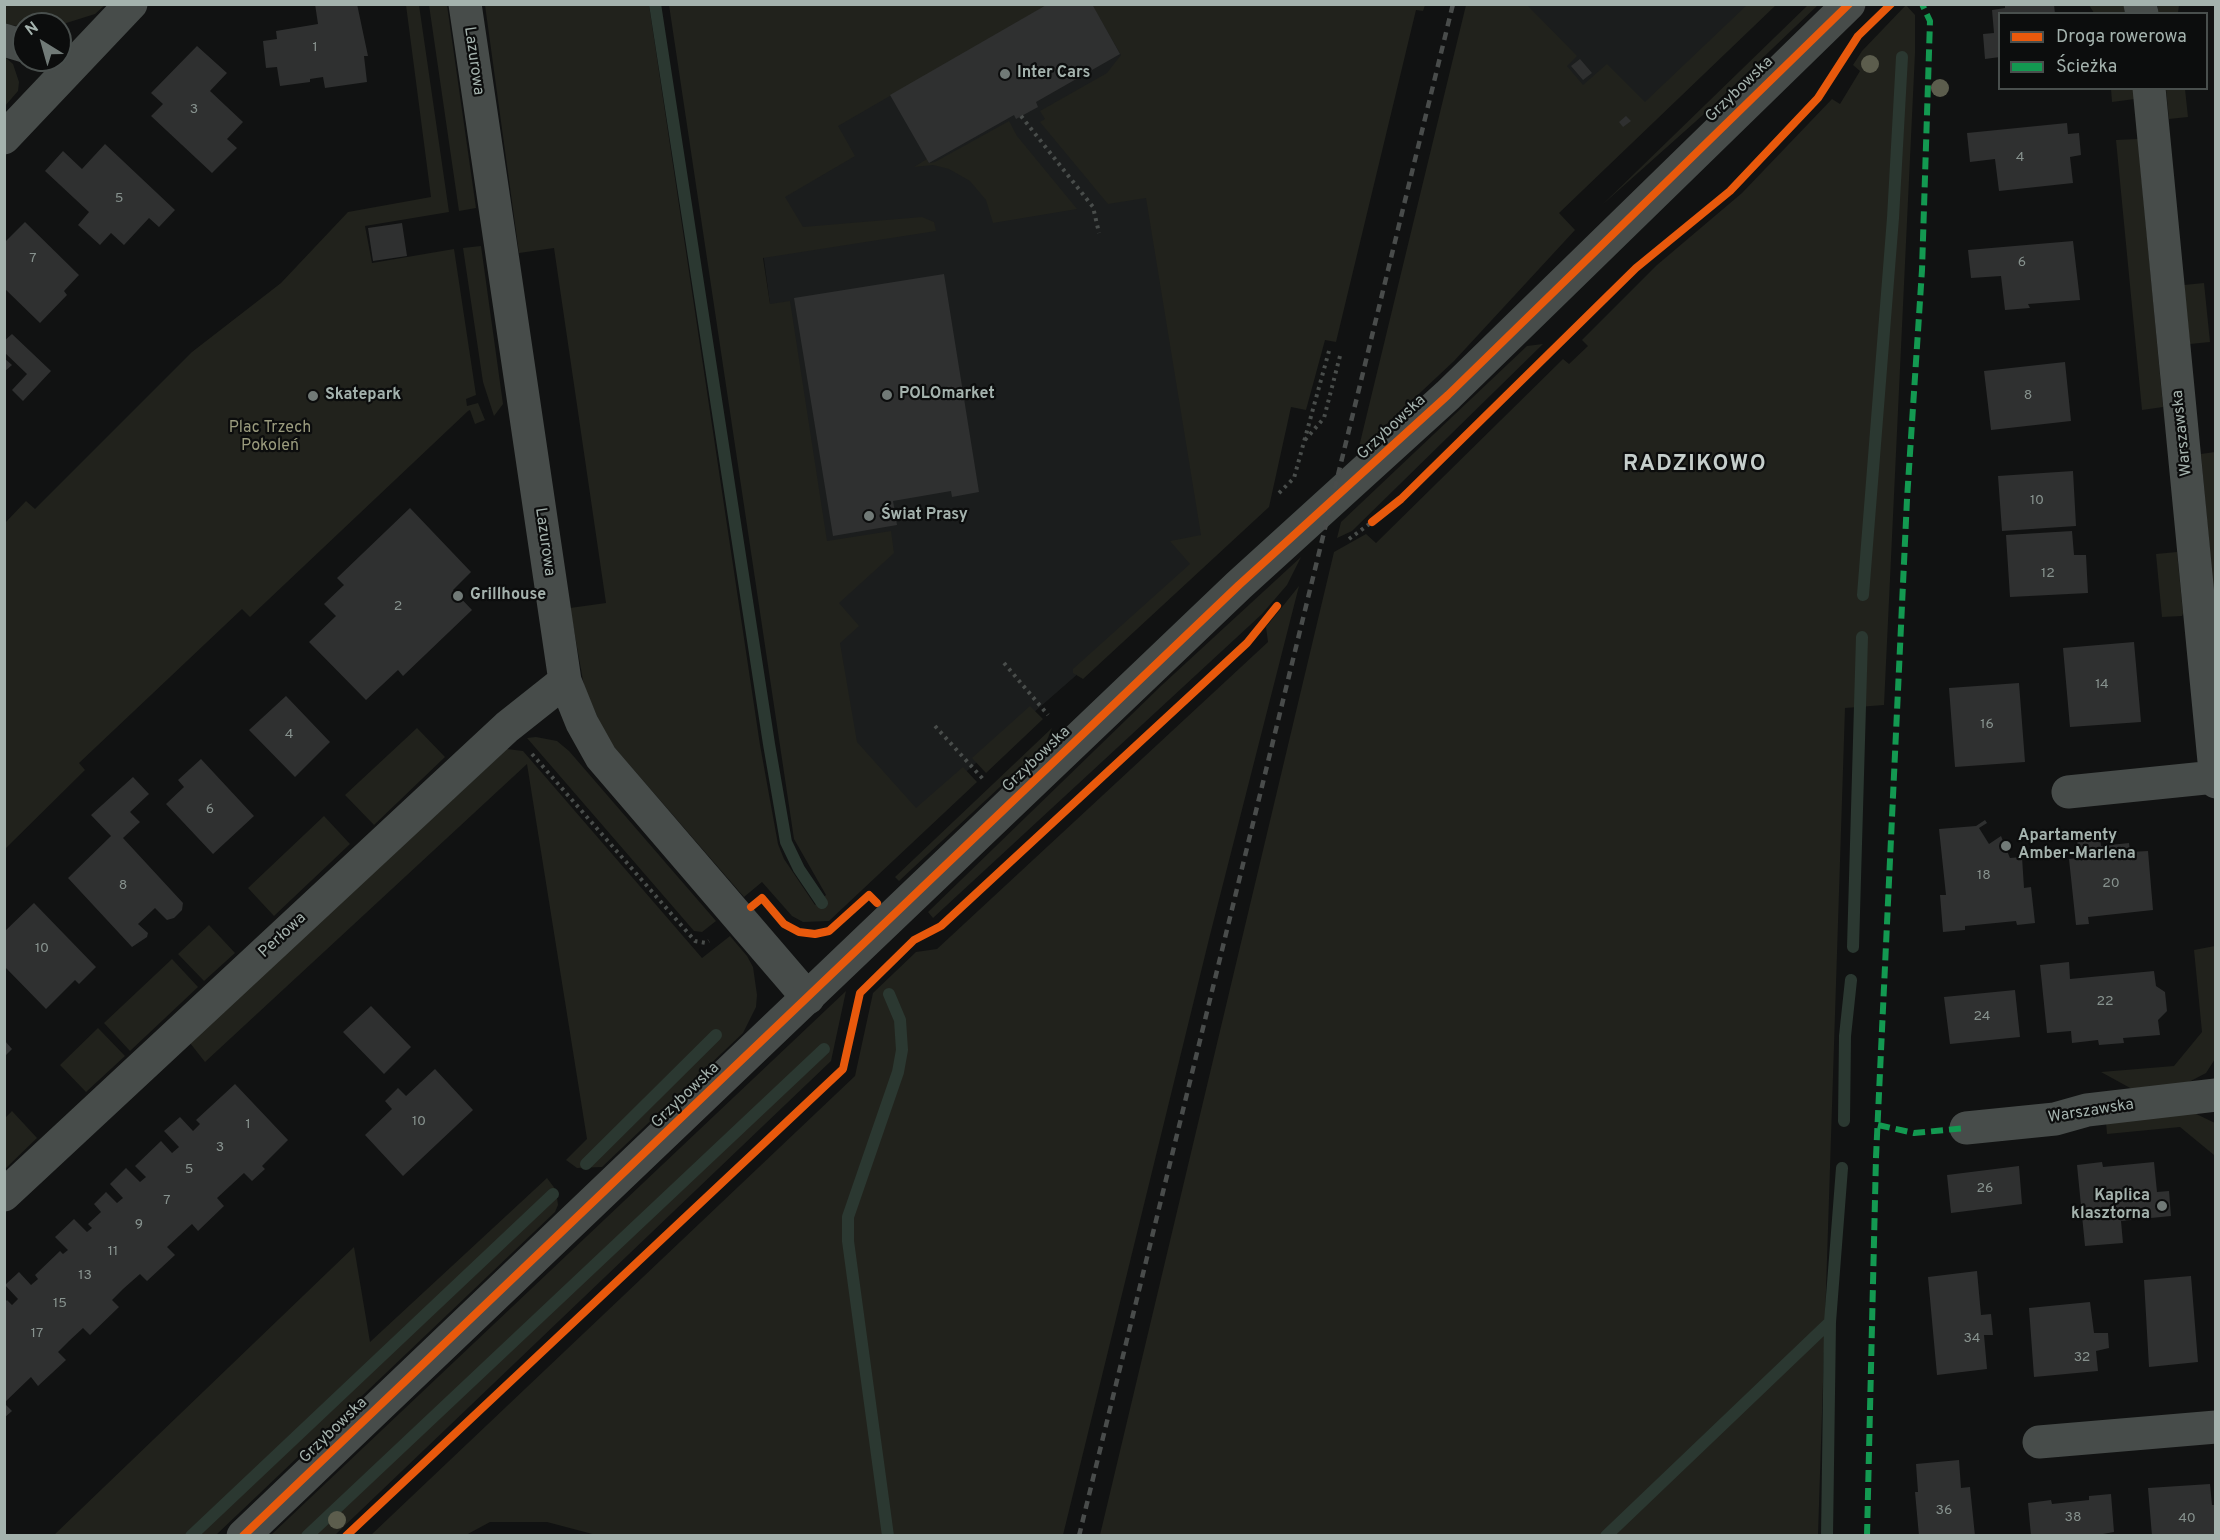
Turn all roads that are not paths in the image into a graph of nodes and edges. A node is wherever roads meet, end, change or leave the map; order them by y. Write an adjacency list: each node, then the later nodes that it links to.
1 (131, 4): 4 (street)
2 (465, 4): 8 (street, Lazurowa)
3 (1849, 4): 12 (street, Grzybowska)
4 (72, 58)
5 (58, 72): 7 (street)
6 (2149, 90): 9 (street, Warszawska)
7 (4, 138)
8 (565, 681): 12 (street, Lazurowa); 15 (street, Perłowa)
9 (2215, 777): 10 (street, Warszawska); 11 (street)
10 (2216, 782)
11 (2068, 792)
12 (808, 998): 18 (street, Grzybowska)
13 (2216, 1095): 14 (street, Warszawska)
14 (1966, 1128)
15 (4, 1195)
16 (2216, 1427): 17 (street)
17 (2039, 1442)
18 (243, 1536)

